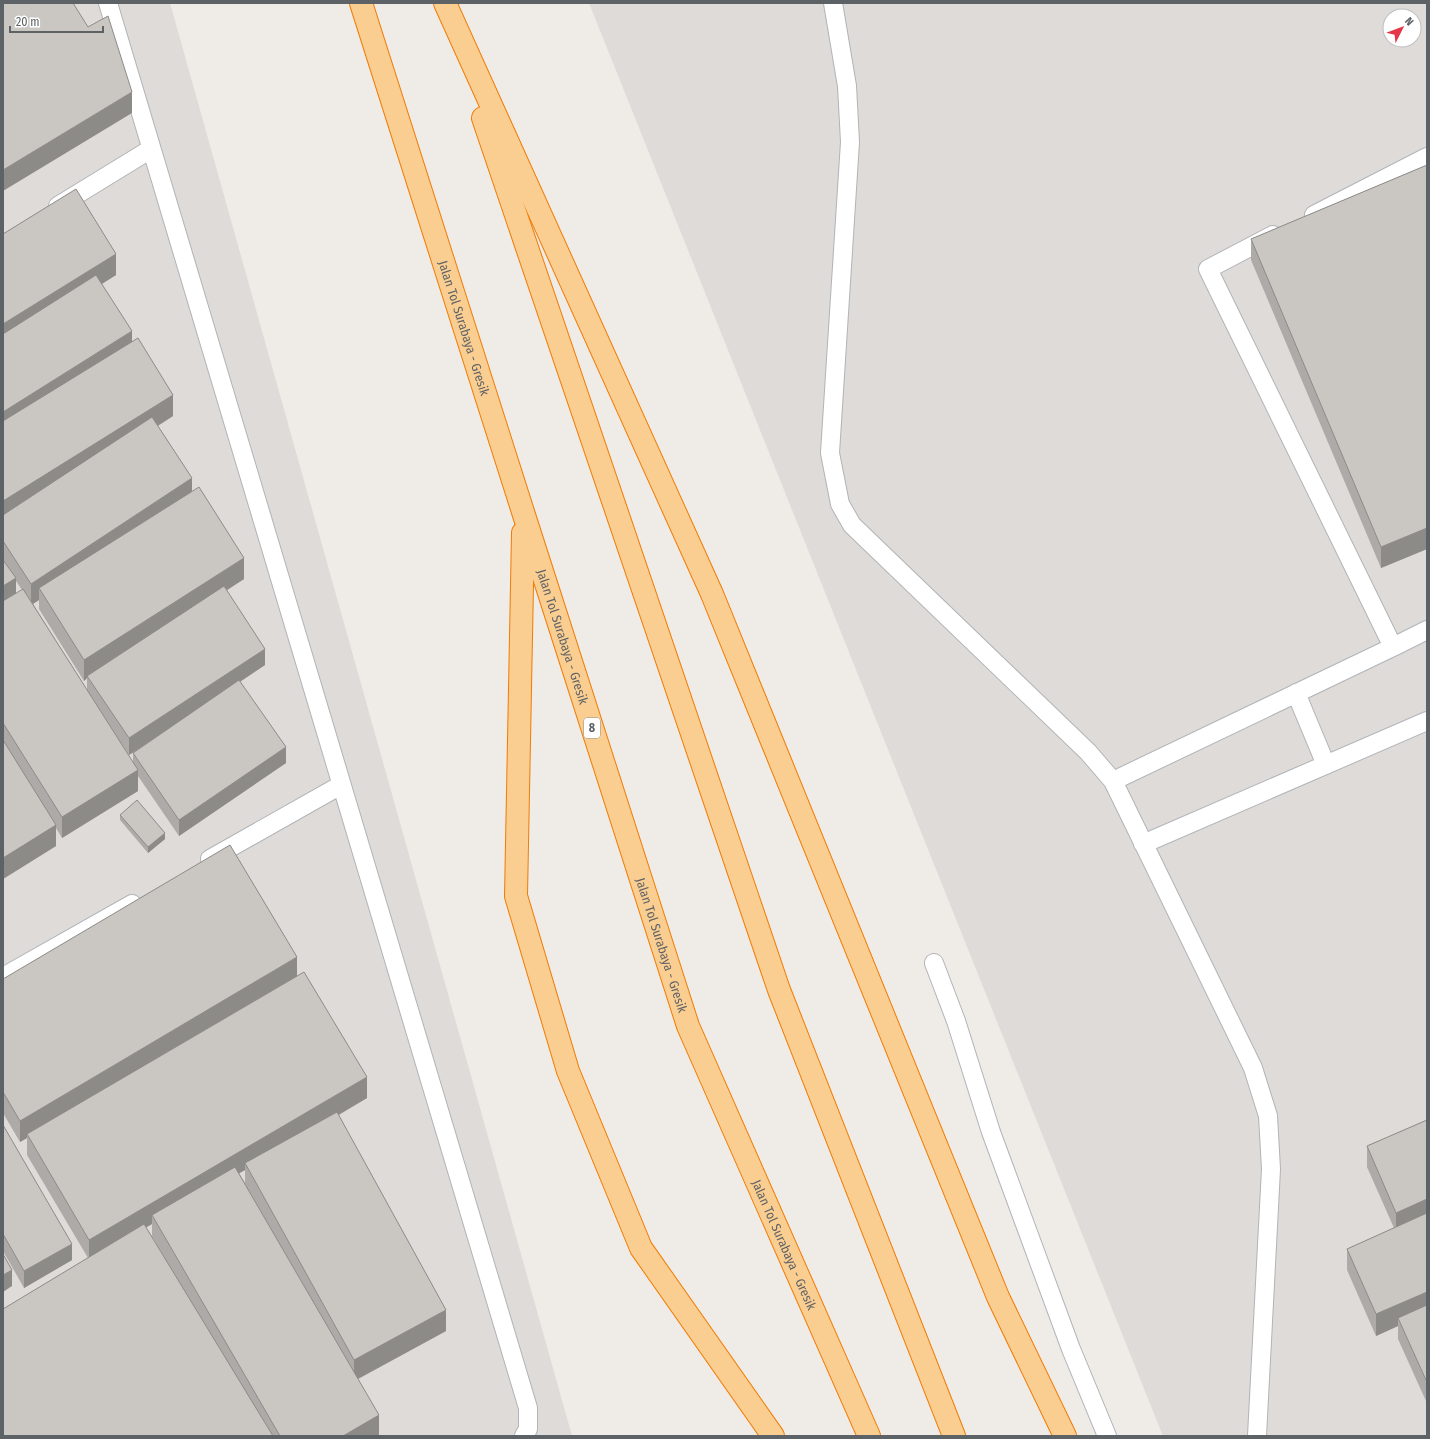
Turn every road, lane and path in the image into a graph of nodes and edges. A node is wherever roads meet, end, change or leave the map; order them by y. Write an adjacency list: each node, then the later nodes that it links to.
1 (108, 3): 5 (lane)
2 (361, 3): 8 (highway, Jalan Tol Surabaya - Gresik / 8)
3 (445, 3): 24 (highway); 25 (highway)
4 (833, 3): 14 (lane)
5 (151, 149): 7 (lane); 15 (lane)
6 (1427, 156): 10 (lane)
7 (43, 215)
8 (524, 515): 22 (highway); 23 (highway, Jalan Tol Surabaya - Gresik / 8)
9 (1427, 630): 10 (lane)
10 (1393, 646): 11 (lane)
11 (1296, 693): 13 (lane); 14 (lane)
12 (1427, 721): 13 (lane)
13 (1326, 764): 16 (lane)
14 (1113, 781): 16 (lane)
15 (341, 785): 17 (lane); 21 (lane)
16 (1143, 844): 27 (lane)
17 (196, 867)
18 (148, 894): 20 (lane)
19 (934, 963): 26 (lane)
20 (3, 977)
21 (524, 1436)
22 (773, 1436)
23 (869, 1436)
24 (954, 1436)
25 (1066, 1436)
26 (1107, 1436)
27 (1258, 1436)

